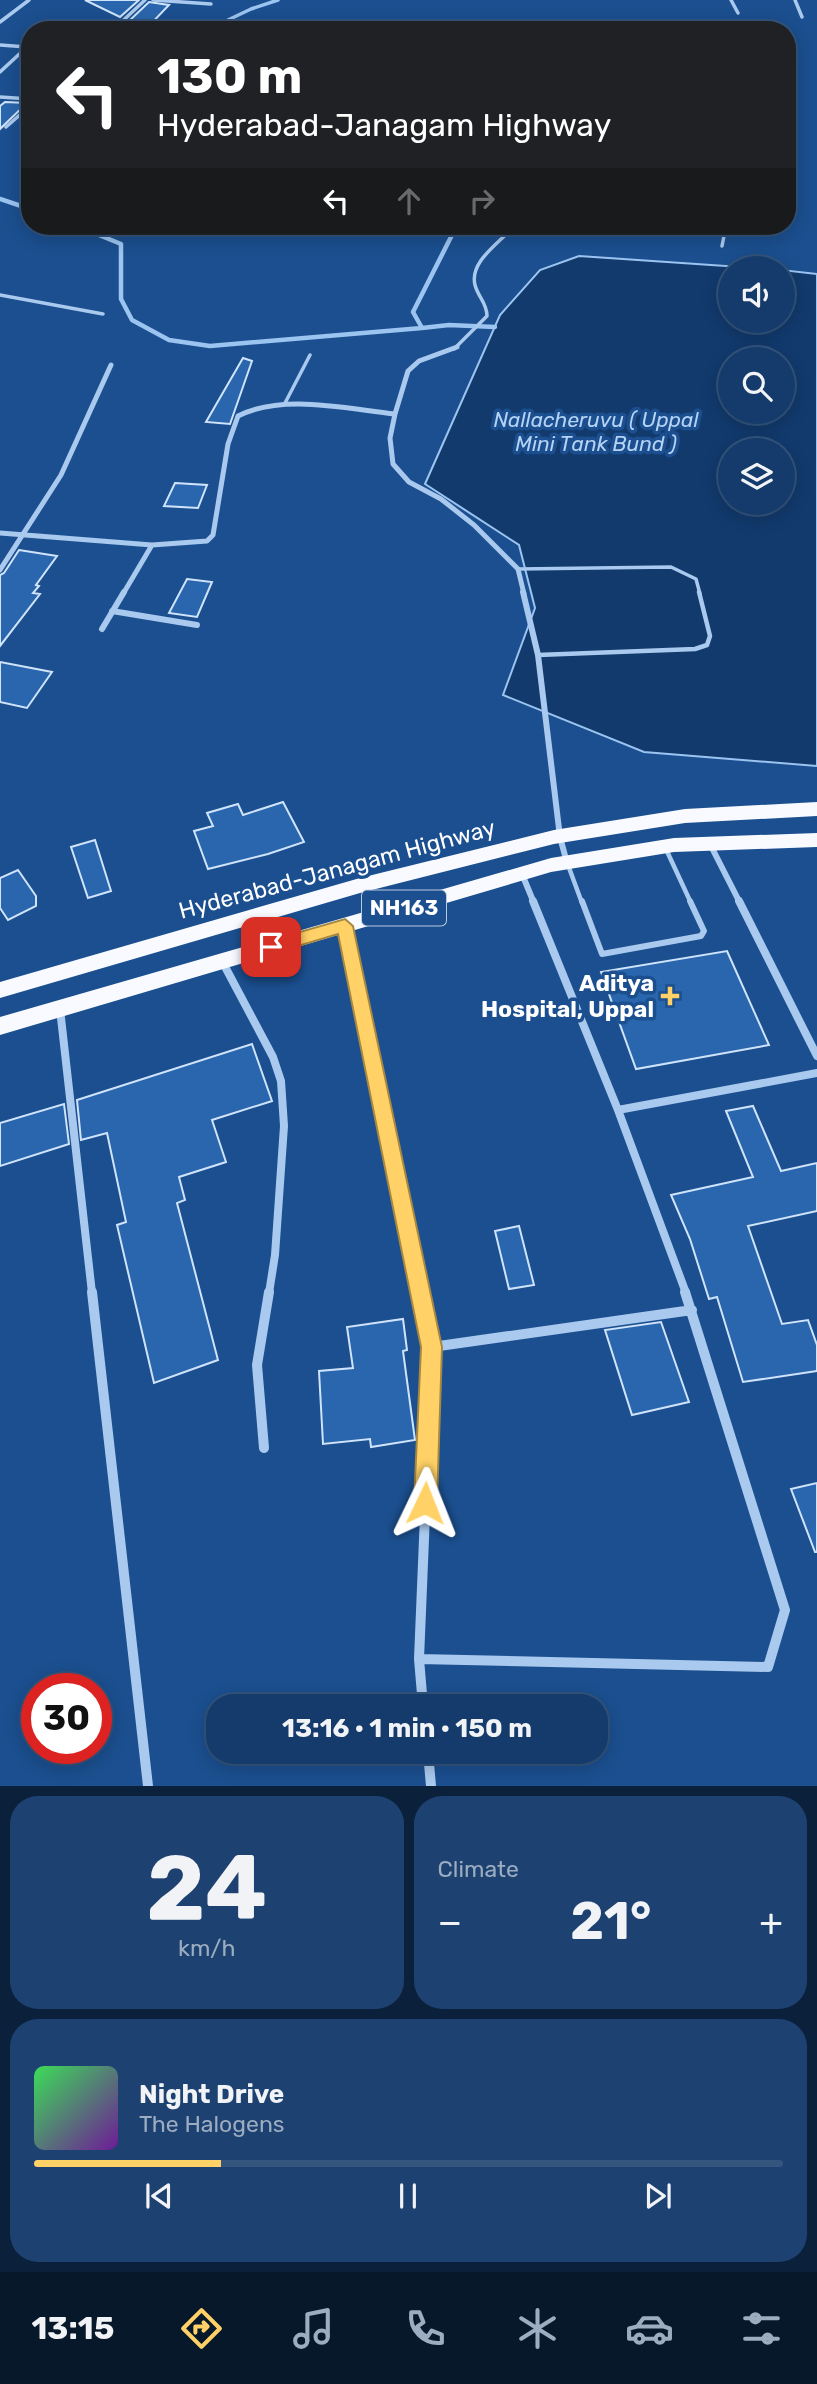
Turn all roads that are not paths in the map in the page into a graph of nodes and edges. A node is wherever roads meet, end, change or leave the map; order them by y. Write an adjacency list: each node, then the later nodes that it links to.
1 (29, 0): 10 (street)
2 (145, 0): 9 (street)
3 (153, 0): 6 (street)
4 (731, 0): 7 (street)
5 (795, 0): 8 (street)
6 (211, 5)
7 (738, 13)
8 (803, 17)
9 (123, 21)
10 (0, 22)
11 (0, 45): 12 (street)
12 (21, 46)
13 (21, 54): 14 (street)
14 (0, 72)
15 (0, 97): 16 (street)
16 (21, 98)
17 (21, 114): 18 (street)
18 (6, 127)
19 (506, 235): 27 (street)
20 (724, 235): 21 (street)
21 (722, 246)
22 (0, 295): 23 (street)
23 (103, 314)
24 (310, 355): 26 (lane)
25 (111, 365): 29 (street)
26 (284, 405): 27 (street); 30 (street)
27 (395, 414): 31 (street)
28 (0, 533): 29 (street)
29 (22, 536): 30 (street); 32 (street)
30 (152, 545): 33 (street)
31 (518, 569): 36 (street); 36 (lane)
32 (0, 570)
33 (112, 611): 34 (street); 35 (street)
34 (197, 625)
35 (102, 629)
36 (538, 655): 38 (street)
37 (817, 809): 38 (highway, Hyderabad-Janagam Highway / NH163)
38 (560, 837): 42 (street); 46 (highway, Hyderabad-Janagam Highway / NH163)
39 (817, 839): 40 (highway, NH163)
40 (710, 844): 41 (highway, NH163); 49 (street)
41 (665, 847): 42 (highway, NH163); 42 (lane)
42 (567, 863): 43 (highway, NH163)
43 (522, 874): 44 (highway, NH163); 51 (street)
44 (345, 926): 45 (highway, NH163); 53 (street)
45 (222, 961): 47 (highway, NH163); 54 (street)
46 (0, 990)
47 (60, 1009): 48 (highway, NH163); 58 (street)
48 (0, 1026)
49 (817, 1056)
50 (817, 1073): 51 (street)
51 (618, 1110): 52 (street)
52 (692, 1310): 53 (street); 55 (street)
53 (432, 1347): 55 (street)
54 (264, 1448)
55 (419, 1659): 56 (street)
56 (423, 1694)
57 (429, 1764): 59 (street)
58 (148, 1786)
59 (431, 1786)

